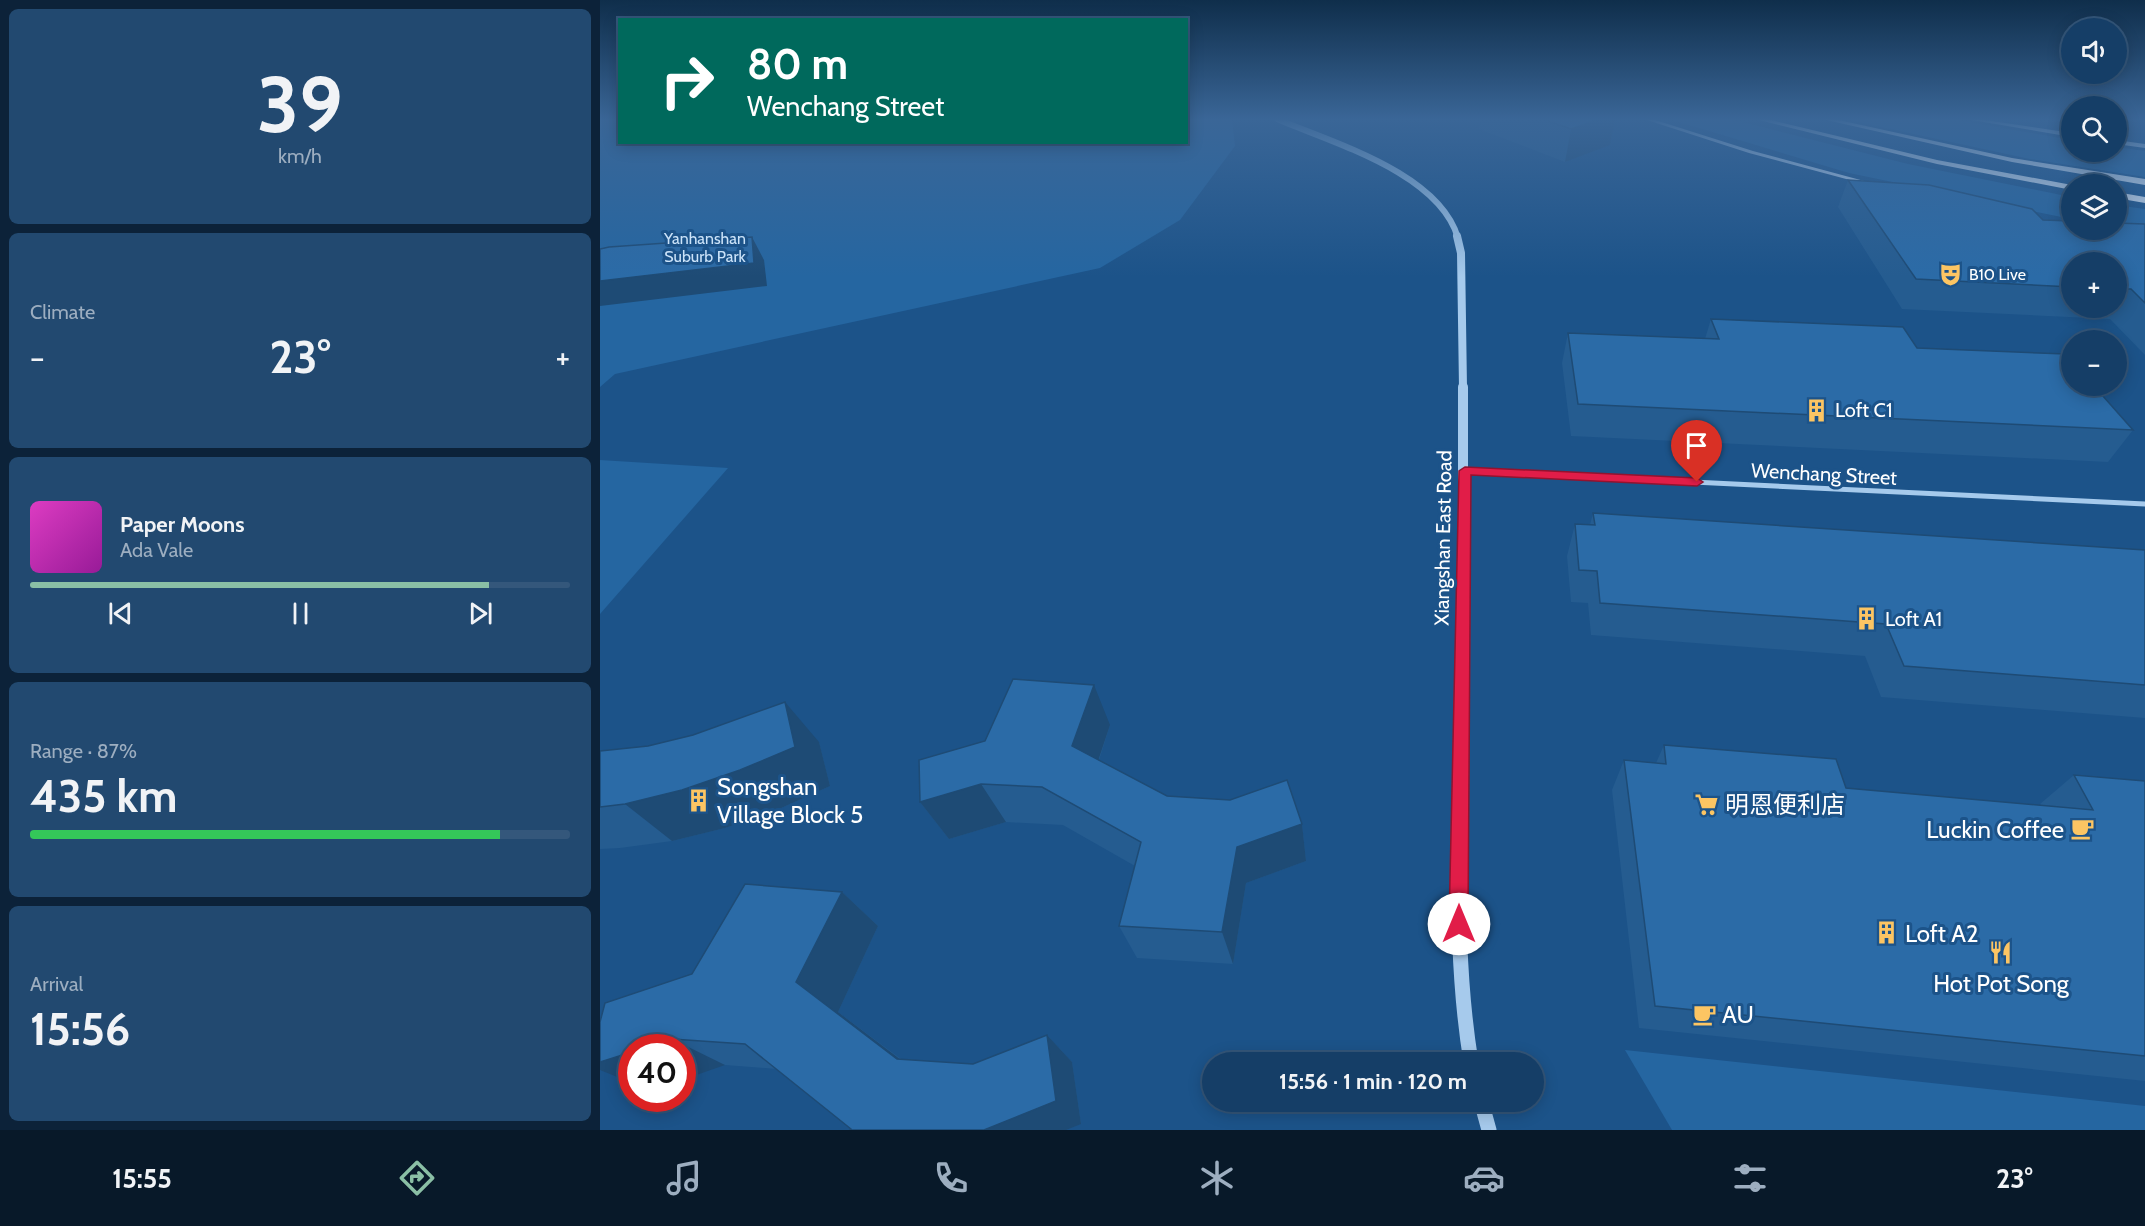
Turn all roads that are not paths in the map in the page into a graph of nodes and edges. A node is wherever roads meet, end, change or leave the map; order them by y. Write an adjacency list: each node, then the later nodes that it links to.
1 (1390, 172): 10 (street, Xiangshan East Road)
2 (1827, 172): 7 (main road)
3 (1988, 172): 6 (main road)
4 (2083, 172): 5 (main road)
5 (2145, 182)
6 (2061, 186)
7 (1885, 187)
8 (2127, 197): 9 (main road)
9 (2145, 200)
10 (1465, 471): 11 (street, Wenchang Street); 12 (street, Xiangshan East Road)
11 (2145, 504)
12 (1469, 1052)
13 (1484, 1112): 14 (street)
14 (1489, 1130)

